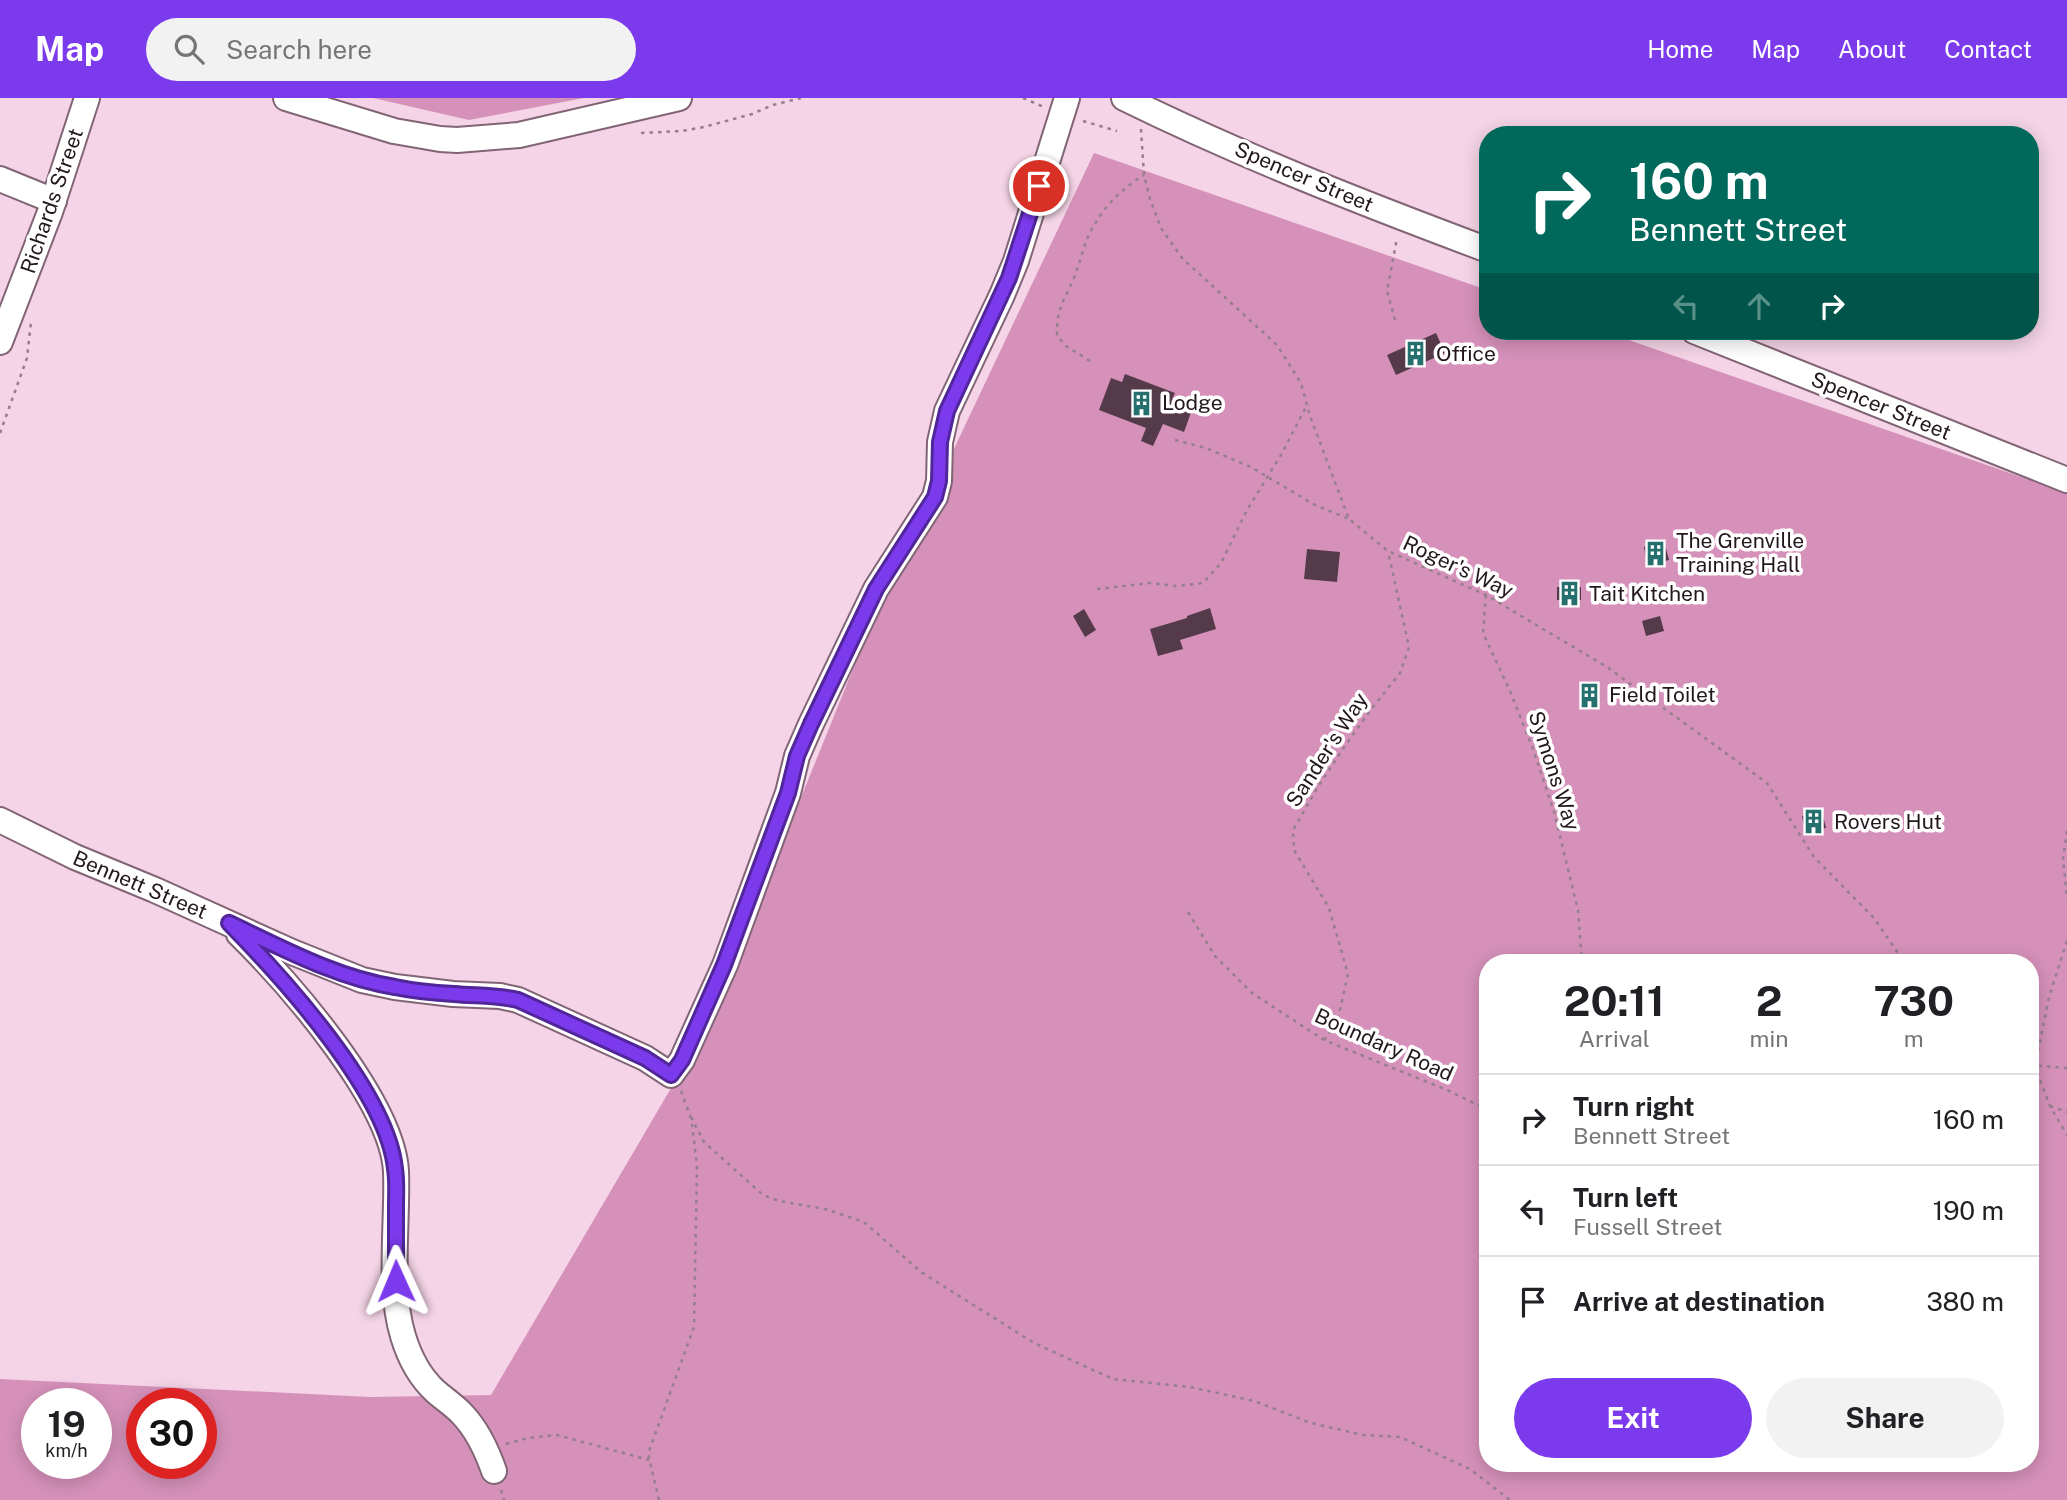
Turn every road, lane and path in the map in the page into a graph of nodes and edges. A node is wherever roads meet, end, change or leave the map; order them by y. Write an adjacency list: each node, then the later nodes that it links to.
1 (87, 98): 10 (street, Richards Street)
2 (286, 98): 3 (street)
3 (679, 98)
4 (801, 98): 7 (path)
5 (1066, 98): 37 (street)
6 (1131, 101): 8 (path); 11 (street, Spencer Street)
7 (641, 133)
8 (1144, 175): 16 (path); 17 (path)
9 (0, 179): 10 (street)
10 (54, 201): 15 (street, Richards Street)
11 (1400, 217): 12 (street, Spencer Street); 13 (path)
12 (1479, 247)
13 (1395, 320)
14 (1717, 340): 20 (street, Spencer Street)
15 (0, 342)
16 (1090, 362)
17 (1307, 405): 19 (path); 21 (path)
18 (1175, 440): 19 (path)
19 (1266, 477): 21 (path); 23 (path)
20 (2067, 480)
21 (1349, 519): 22 (path, Roger's Way)
22 (1388, 551): 24 (path, Roger's Way); 33 (path, Sander's Way)
23 (1097, 589)
24 (1486, 595): 31 (path, Symons Way); 32 (path, Roger's Way)
25 (0, 820): 29 (street, Bennett Street)
26 (2067, 831): 27 (path)
27 (2067, 900)
28 (1188, 912): 33 (path, Boundary Road)
29 (229, 923): 37 (street, Bennett Street); 44 (street)
30 (2067, 941): 34 (path)
31 (1581, 954)
32 (1897, 954)
33 (1324, 1040): 39 (path, Boundary Road)
34 (2039, 1047)
35 (2039, 1067): 36 (path)
36 (2067, 1068)
37 (671, 1075): 42 (path)
38 (2039, 1077): 40 (path)
39 (1479, 1106)
40 (2050, 1106): 41 (path); 43 (path)
41 (2067, 1112)
42 (691, 1117): 45 (path); 47 (path)
43 (2067, 1135)
44 (490, 1460): 45 (path)
45 (650, 1460): 46 (path)
46 (659, 1500)
47 (1510, 1500)

